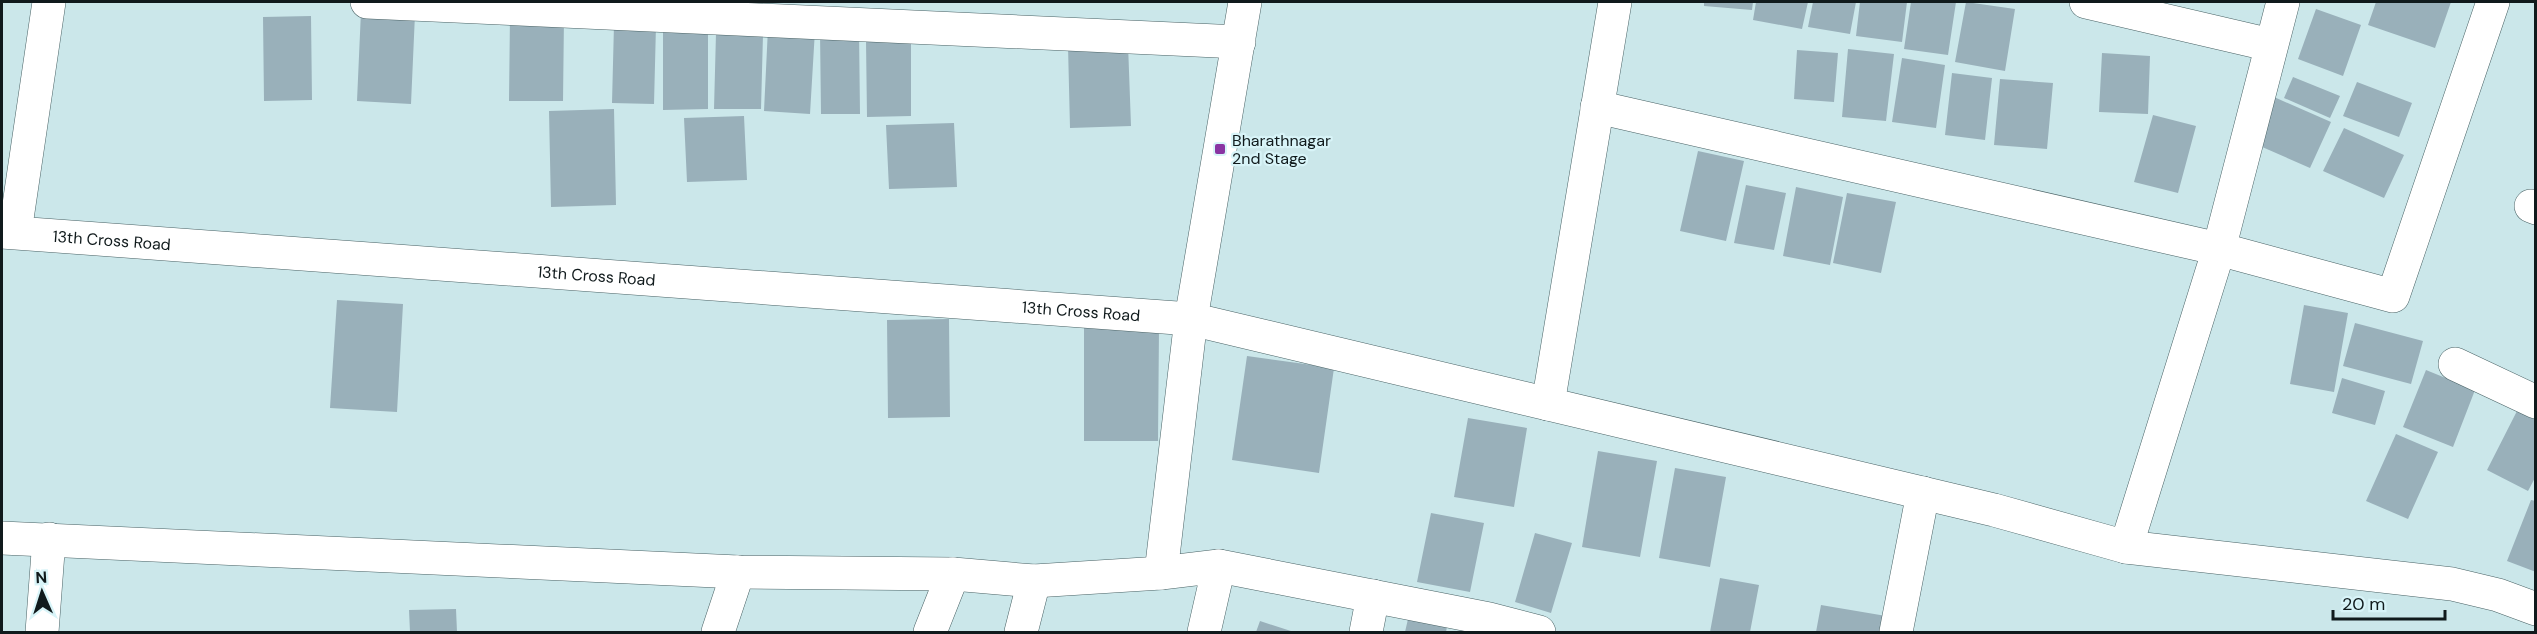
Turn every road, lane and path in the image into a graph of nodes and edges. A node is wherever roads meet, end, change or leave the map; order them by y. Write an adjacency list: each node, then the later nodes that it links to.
1 (49, 2): 13 (street)
2 (367, 2): 8 (street)
3 (1245, 2): 10 (street)
4 (1615, 2): 12 (street)
5 (2086, 2): 11 (street)
6 (2283, 2): 11 (street)
7 (2493, 2): 14 (street)
8 (709, 10): 9 (street)
9 (957, 16): 10 (street)
10 (1239, 42): 15 (street)
11 (2271, 45): 14 (street)
12 (1597, 107): 14 (street); 18 (street)
13 (8, 232): 15 (street, 13th Cross Road)
14 (2219, 249): 22 (street)
15 (1191, 319): 18 (street, 13th Cross Road); 25 (street)
16 (2455, 364): 17 (street)
17 (2535, 402)
18 (1548, 404): 19 (street, 13th Cross Road)
19 (1923, 493): 22 (street, 13th Cross Road); 37 (street)
20 (2, 538): 21 (street)
21 (49, 539): 24 (street); 30 (street)
22 (2126, 547): 29 (street, 13th Cross Road)
23 (1219, 566): 25 (street); 28 (street); 34 (street)
24 (738, 573): 26 (street); 31 (street)
25 (1161, 573): 27 (street)
26 (952, 574): 27 (street); 32 (street)
27 (1034, 580): 33 (street)
28 (1373, 596): 35 (street); 36 (street)
29 (2535, 609)
30 (42, 633)
31 (718, 633)
32 (930, 633)
33 (1021, 633)
34 (1204, 633)
35 (1366, 633)
36 (1539, 633)
37 (1896, 633)

